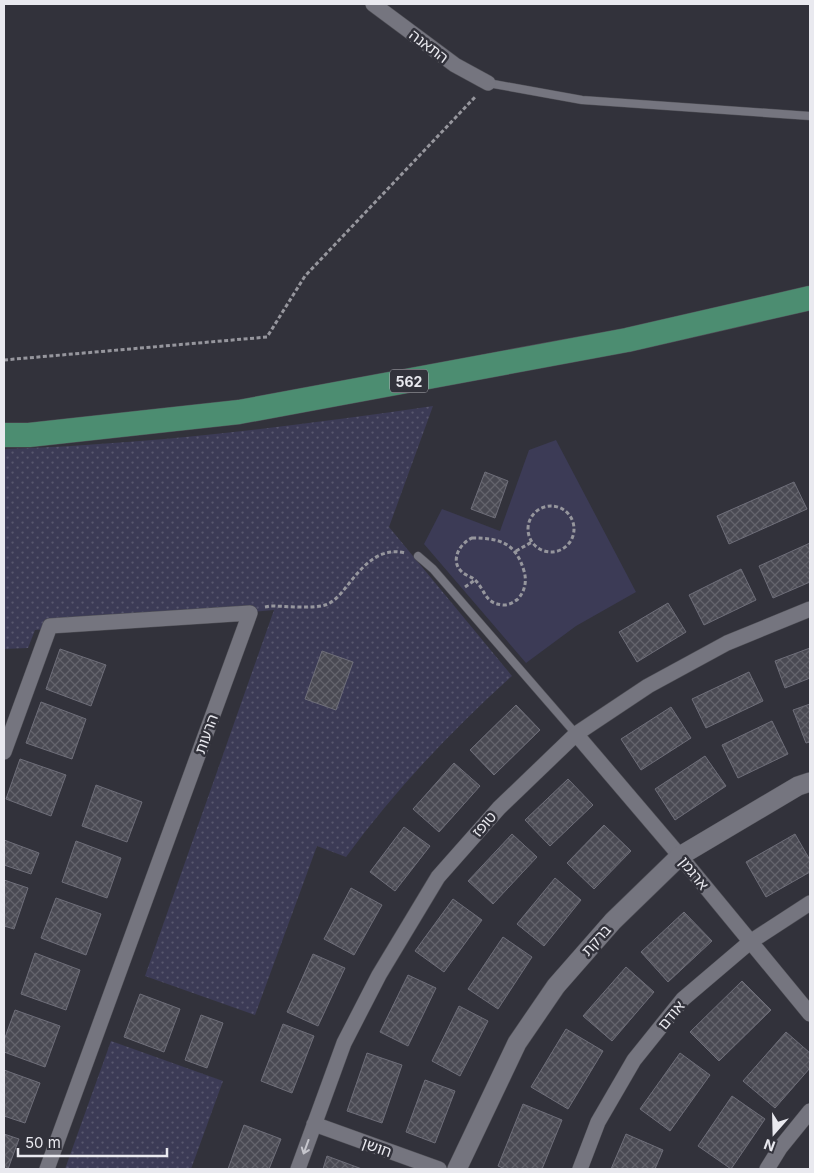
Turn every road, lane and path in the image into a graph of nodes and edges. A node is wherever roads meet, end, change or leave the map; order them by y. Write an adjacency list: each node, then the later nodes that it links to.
1 (373, 4): 2 (street, התאנה)
2 (488, 83): 3 (lane); 5 (path)
3 (810, 116)
4 (810, 298): 6 (main road, 562)
5 (4, 360)
6 (4, 435)
7 (532, 542): 7 (path); 8 (path)
8 (516, 551): 8 (path)
9 (418, 556): 11 (path); 12 (lane)
10 (810, 609): 12 (street, טופז)
11 (250, 613): 13 (street); 21 (street, הרעות)
12 (576, 734): 15 (street, ארגמן); 20 (street, טופז)
13 (4, 752)
14 (810, 782): 15 (street, ברקת)
15 (680, 856): 17 (street, ארגמן); 24 (street, ברקת)
16 (810, 903): 17 (street, אודם)
17 (750, 942): 18 (street, ארגמן); 25 (street, אודם)
18 (810, 1014)
19 (810, 1111): 26 (street)
20 (314, 1124): 22 (street, טופז, one-way to 22); 23 (street, חושן)
21 (47, 1169)
22 (298, 1169)
23 (439, 1169)
24 (457, 1169)
25 (580, 1169)
26 (767, 1169)

